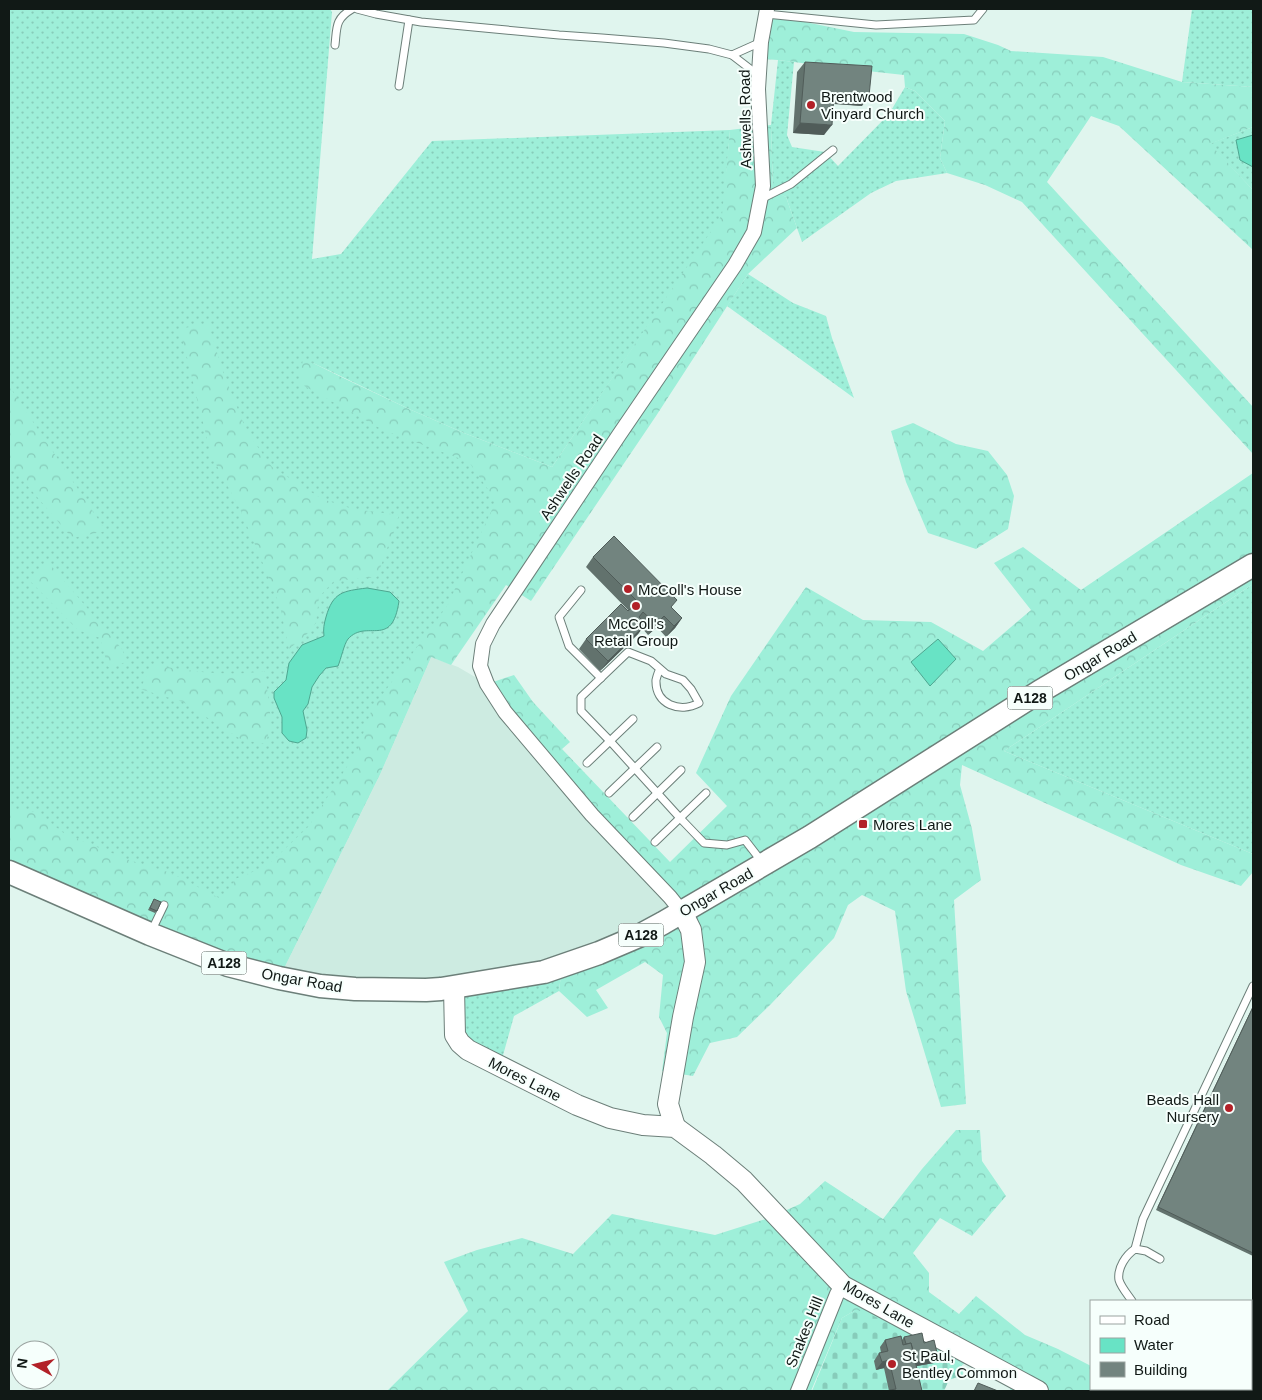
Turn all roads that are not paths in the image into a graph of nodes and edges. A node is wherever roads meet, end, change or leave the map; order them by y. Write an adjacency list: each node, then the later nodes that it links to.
1 (352, 9): 7 (lane)
2 (357, 9): 5 (lane)
3 (983, 9): 4 (lane)
4 (766, 12): 6 (street, Ashwells Road)
5 (409, 20): 8 (lane); 10 (lane)
6 (761, 42): 8 (lane); 9 (street, Ashwells Road)
7 (335, 45)
8 (732, 55): 9 (lane)
9 (758, 75): 12 (street, Ashwells Road)
10 (399, 86)
11 (833, 150): 12 (lane)
12 (760, 199): 32 (street, Ashwells Road)
13 (1253, 565): 29 (main road, Ongar Road / A128)
14 (581, 590): 16 (lane)
15 (660, 669): 15 (lane); 16 (lane)
16 (601, 678): 18 (lane)
17 (633, 719): 18 (lane)
18 (610, 740): 20 (lane); 21 (lane)
19 (657, 746): 21 (lane)
20 (587, 762)
21 (635, 768): 23 (lane); 24 (lane)
22 (681, 770): 24 (lane)
23 (610, 792)
24 (657, 793): 26 (lane); 27 (lane)
25 (706, 793): 27 (lane)
26 (633, 816)
27 (680, 818): 28 (lane); 29 (lane)
28 (655, 842)
29 (764, 864): 32 (main road, Ongar Road / A128)
30 (9, 872): 33 (main road, Ongar Road / A128)
31 (164, 905): 33 (lane)
32 (682, 912): 35 (main road, Ongar Road / A128); 36 (street)
33 (153, 929): 35 (main road, Ongar Road / A128)
34 (1253, 986): 39 (lane)
35 (454, 988): 37 (street, Mores Lane)
36 (668, 1104): 37 (street); 38 (street)
37 (648, 1125): 38 (street, Mores Lane)
38 (675, 1127): 41 (street, Mores Lane)
39 (1134, 1249): 40 (lane); 42 (lane)
40 (1160, 1259)
41 (843, 1286): 45 (street, Snakes Hill); 46 (street, Mores Lane)
42 (1131, 1300)
43 (1253, 1380): 44 (street)
44 (1252, 1386)
45 (798, 1391)
46 (1038, 1391)

